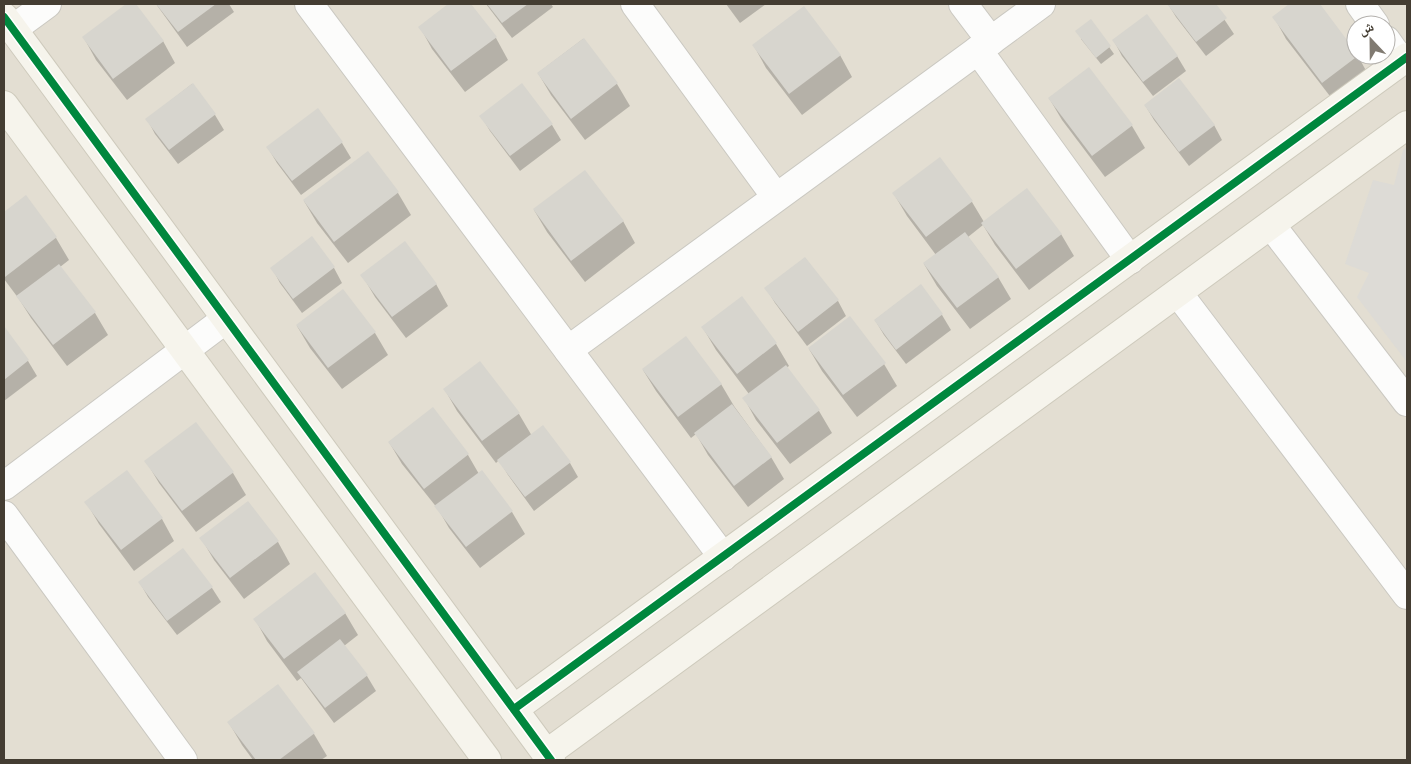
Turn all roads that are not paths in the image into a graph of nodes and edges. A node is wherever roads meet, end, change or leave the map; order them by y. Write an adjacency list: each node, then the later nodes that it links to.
1 (47, 4): 8 (street)
2 (309, 4): 18 (street)
3 (635, 4): 13 (street)
4 (963, 4): 9 (street)
5 (1041, 4): 9 (street)
6 (1360, 4): 7 (street)
7 (1368, 15)
8 (8, 23): 17 (street)
9 (984, 45): 13 (street); 15 (street)
10 (1398, 53): 15 (street)
11 (4, 107): 19 (street)
12 (1407, 125): 14 (street)
13 (776, 197): 18 (street)
14 (1270, 226): 16 (street); 20 (street)
15 (1130, 260): 23 (street)
16 (1178, 293): 24 (street); 26 (street)
17 (226, 319): 19 (street); 25 (street)
18 (568, 350): 23 (street)
19 (185, 351): 21 (street); 28 (street)
20 (1407, 402)
21 (4, 486)
22 (4, 515): 27 (street)
23 (722, 557): 25 (street)
24 (1407, 595)
25 (514, 709): 26 (street)
26 (549, 757)
27 (183, 760)
28 (487, 760)

